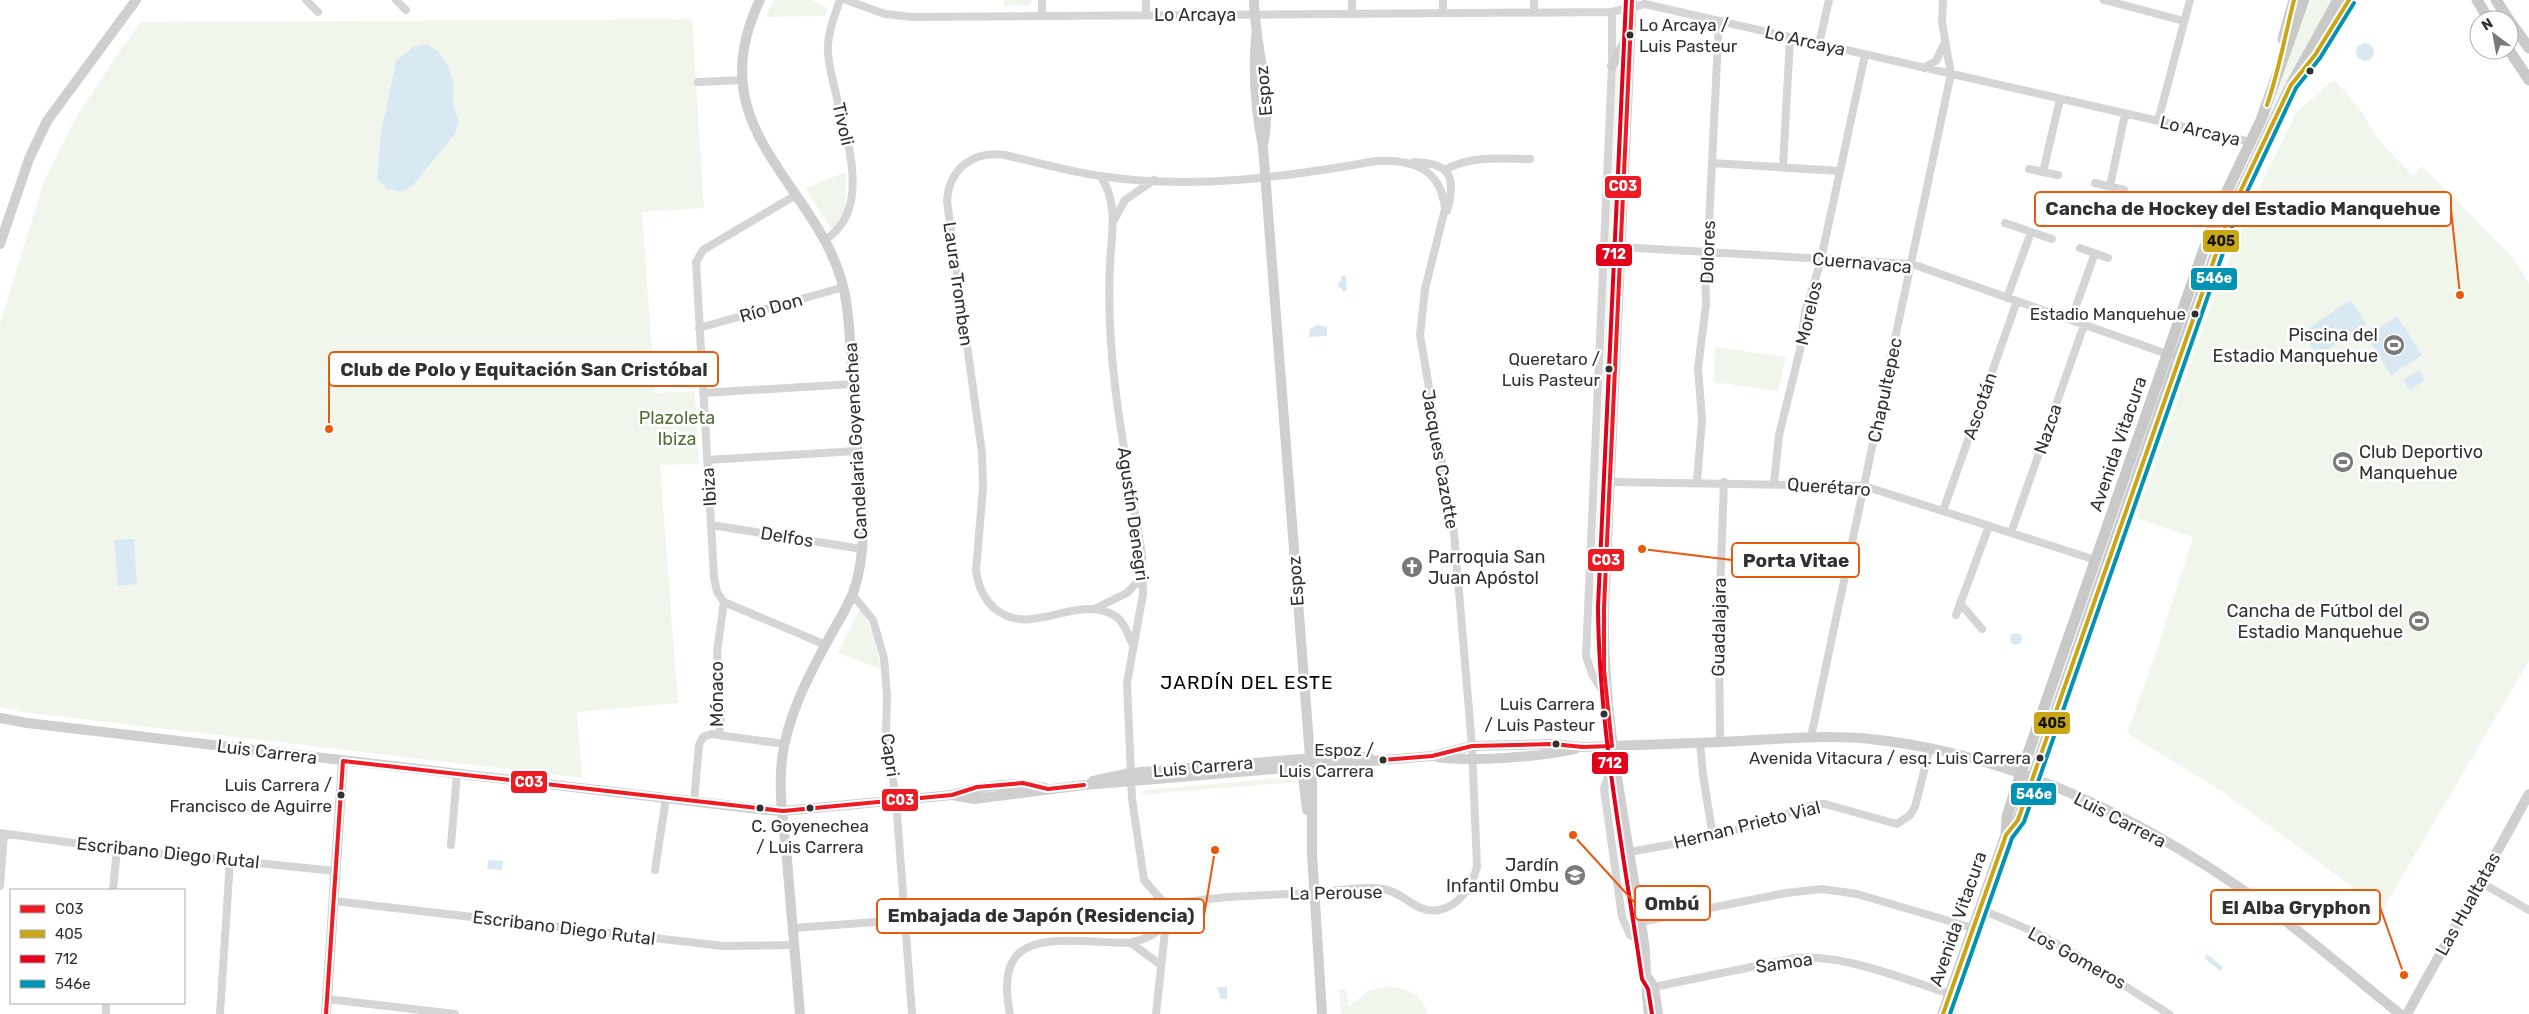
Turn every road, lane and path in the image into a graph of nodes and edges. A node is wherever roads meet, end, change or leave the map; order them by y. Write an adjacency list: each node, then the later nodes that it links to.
1 (136, 0): 75 (street)
2 (306, 0): 23 (street)
3 (396, 0): 22 (street)
4 (760, 0): 45 (street, Candelaria Goyenechea)
5 (840, 0): 74 (street, Tivoli)
6 (846, 0): 29 (street, Lo Arcaya)
7 (1042, 0): 29 (street)
8 (1146, 0): 30 (street)
9 (1254, 0): 28 (street, Espoz)
10 (1352, 0): 26 (street)
11 (1443, 0): 27 (street)
12 (1534, 0): 24 (street)
13 (1829, 0): 37 (street)
14 (1943, 0): 36 (street, Chapultepec)
15 (2104, 0): 32 (street)
16 (2190, 0): 32 (street)
17 (2294, 0): 43 (main road, Avenida Vitacura)
18 (2304, 0): 43 (main road, Avenida Vitacura)
19 (2338, 0): 48 (main road, Avenida Vitacura)
20 (2349, 0): 48 (main road, Avenida Vitacura)
21 (1632, 3): 25 (street, Lo Arcaya); 31 (street, Lo Arcaya); 33 (street)
22 (406, 10)
23 (318, 12)
24 (1534, 12): 25 (street, Lo Arcaya); 27 (street, Lo Arcaya)
25 (1612, 12): 41 (street)
26 (1352, 13): 27 (street, Lo Arcaya); 28 (street, Lo Arcaya)
27 (1443, 13)
28 (1255, 15): 30 (street, Lo Arcaya); 61 (street, Espoz)
29 (1042, 16): 30 (street, Lo Arcaya)
30 (1146, 16)
31 (1719, 21): 35 (street, Lo Arcaya); 55 (street, Dolores)
32 (2184, 21): 51 (street)
33 (1630, 33): 41 (street); 76 (street)
34 (2519, 34): 38 (main road)
35 (1790, 38): 37 (street, Lo Arcaya); 56 (street)
36 (1945, 42): 42 (street); 44 (street, Chapultepec)
37 (1819, 44): 39 (street, Lo Arcaya)
38 (2529, 48)
39 (1865, 55): 42 (street, Lo Arcaya); 59 (street, Morelos)
40 (2516, 60): 46 (main road)
41 (1612, 66): 114 (street)
42 (1924, 68): 44 (street, Lo Arcaya)
43 (2279, 71): 52 (main road, Avenida Vitacura)
44 (1951, 74): 49 (street, Lo Arcaya); 82 (street, Chapultepec)
45 (743, 80): 47 (street); 68 (street, Candelaria Goyenechea)
46 (2529, 80)
47 (698, 82)
48 (2291, 85): 89 (main road, Avenida Vitacura)
49 (2060, 99): 50 (street, Lo Arcaya); 60 (street)
50 (2125, 114): 51 (street, Lo Arcaya); 66 (street)
51 (2158, 121): 52 (street, Lo Arcaya)
52 (2251, 142): 89 (main road, Avenida Vitacura)
53 (1530, 159): 58 (street)
54 (1411, 162): 58 (street); 61 (street); 71 (street, Jacques Cazotte)
55 (1712, 163): 56 (street); 78 (street, Dolores)
56 (1783, 167): 59 (street)
57 (2029, 169): 60 (street)
58 (1445, 170): 71 (street, Jacques Cazotte)
59 (1840, 171): 81 (street, Morelos)
60 (2043, 172): 62 (street)
61 (1266, 176): 64 (street, Laura Tromben); 125 (street, Espoz)
62 (2058, 176)
63 (1101, 177): 64 (street, Laura Tromben); 70 (street, Agustín Denegri); 109 (street, Laura Tromben)
64 (1154, 180): 70 (street, Agustín Denegri)
65 (2095, 183): 66 (street)
66 (2110, 186): 67 (street)
67 (2124, 190)
68 (796, 195): 74 (street, Candelaria Goyenechea); 88 (street, Ibiza)
69 (2005, 223): 72 (street)
70 (1113, 225): 105 (street, Agustín Denegri)
71 (1442, 227): 123 (street, Jacques Cazotte)
72 (2031, 232): 73 (street); 84 (street)
73 (2052, 239)
74 (825, 240): 83 (street, Candelaria Goyenechea)
75 (0, 244)
76 (1620, 247): 78 (street, Cuernavaca); 94 (street)
77 (2080, 248): 79 (street)
78 (1706, 252): 81 (street, Cuernavaca); 95 (street, Dolores)
79 (2095, 253): 80 (street); 86 (street)
80 (2108, 258)
81 (1820, 259): 82 (street, Cuernavaca); 97 (street, Morelos)
82 (1912, 264): 84 (street, Cuernavaca); 98 (street, Chapultepec)
83 (844, 287): 88 (street, Río Don); 90 (street, Candelaria Goyenechea)
84 (2007, 298): 85 (street, Cuernavaca)
85 (2017, 301): 86 (street, Cuernavaca); 99 (street, Ascotán)
86 (2071, 320): 87 (street, Cuernavaca)
87 (2084, 325): 89 (street, Cuernavaca); 102 (street, Nazca)
88 (699, 328): 91 (street, Ibiza)
89 (2173, 356): 104 (main road, Avenida Vitacura); 128 (main road, Avenida Vitacura)
90 (853, 384): 91 (street); 92 (street, Candelaria Goyenechea)
91 (703, 394): 93 (street, Ibiza)
92 (857, 451): 93 (street); 103 (street, Candelaria Goyenechea)
93 (707, 460): 100 (street, Ibiza)
94 (1611, 482): 95 (street, Querétaro); 114 (street)
95 (1697, 482): 96 (street, Querétaro)
96 (1724, 482): 97 (street, Querétaro); 118 (street, Guadalajara)
97 (1774, 483): 98 (street, Querétaro)
98 (1864, 486): 99 (street, Querétaro); 117 (street, Chapultepec)
99 (1943, 511): 101 (street, Querétaro)
100 (711, 525): 103 (street, Delfos); 107 (street, Ibiza)
101 (1989, 526): 102 (street, Querétaro); 108 (street)
102 (2011, 533): 104 (street, Querétaro)
103 (862, 549): 106 (street, Candelaria Goyenechea)
104 (2096, 560): 128 (main road, Avenida Vitacura)
105 (1144, 576): 109 (street, Laura Tromben); 113 (street, Agustín Denegri)
106 (852, 594): 112 (street, Candelaria Goyenechea); 132 (street, Capri)
107 (724, 602): 112 (street); 116 (street, Mónaco)
108 (1960, 603): 110 (street); 111 (street)
109 (1092, 610): 113 (street, Laura Tromben)
110 (1956, 615)
111 (1982, 629)
112 (826, 645): 120 (street, Candelaria Goyenechea)
113 (1133, 646): 129 (street, Agustín Denegri)
114 (1606, 696): 121 (street)
115 (0, 718): 124 (street, Luis Carrera)
116 (719, 735): 120 (street); 133 (street, Mónaco)
117 (1812, 737): 118 (street, Luis Carrera); 122 (street, Luis Carrera)
118 (1720, 742): 119 (street, Luis Carrera)
119 (1700, 743): 121 (street, Luis Carrera); 136 (street)
120 (785, 744): 134 (street, Candelaria Goyenechea)
121 (1612, 746): 123 (street, Luis Carrera); 126 (street)
122 (1930, 748): 128 (street, Luis Carrera); 136 (street, Hernan Prieto Vial)
123 (1472, 752): 125 (street, Luis Carrera); 146 (street, La Perouse)
124 (343, 761): 127 (street, Luis Carrera); 142 (street)
125 (1304, 762): 129 (street, Luis Carrera); 146 (street, Espoz)
126 (1615, 769): 139 (street); 156 (street)
127 (457, 773): 131 (street, Luis Carrera); 137 (street)
128 (2027, 776): 148 (main road, Avenida Vitacura); 175 (street, Luis Carrera)
129 (1130, 778): 132 (street, Luis Carrera); 150 (street, Agustín Denegri)
130 (2529, 794): 143 (street, Las Hualtatas)
131 (666, 798): 133 (street, Luis Carrera); 141 (street)
132 (896, 800): 134 (street, Luis Carrera); 151 (street, Capri)
133 (694, 802): 134 (street, Luis Carrera)
134 (782, 811): 154 (street, Candelaria Goyenechea)
135 (2, 834): 138 (street, Escribano Diego Rutal); 144 (street)
136 (1712, 837): 139 (street, Hernan Prieto Vial)
137 (451, 845)
138 (117, 849): 140 (street, Escribano Diego Rutal); 145 (street)
139 (1629, 852): 153 (street)
140 (230, 860): 142 (street, Escribano Diego Rutal); 163 (street)
141 (655, 870)
142 (336, 871): 147 (street)
143 (2480, 882): 149 (street); 176 (street, Las Hualtatas)
144 (0, 886)
145 (113, 889)
146 (1314, 892): 150 (street, La Perouse); 170 (street, Espoz)
147 (334, 902): 158 (street, Escribano Diego Rutal); 162 (street)
148 (1980, 909): 155 (main road, Avenida Vitacura); 174 (street, Los Gomeros)
149 (2529, 910)
150 (1170, 911): 152 (street)
151 (904, 920): 154 (street); 167 (street, Capri)
152 (1166, 922): 157 (street); 159 (street)
153 (1640, 922): 155 (street); 156 (street)
154 (793, 928): 158 (street, Candelaria Goyenechea)
155 (1973, 928): 161 (main road, Avenida Vitacura)
156 (1644, 942): 160 (street)
157 (1131, 943): 159 (street); 168 (street)
158 (794, 945): 166 (street, Candelaria Goyenechea)
159 (1161, 965): 169 (street)
160 (1650, 988): 161 (street, Samoa); 171 (street); 172 (street)
161 (1950, 994): 173 (main road, Avenida Vitacura)
162 (327, 999): 164 (street); 165 (street)
163 (220, 1014)
164 (326, 1014)
165 (455, 1014)
166 (800, 1014)
167 (912, 1014)
168 (1010, 1014)
169 (1156, 1014)
170 (1322, 1014)
171 (1650, 1014)
172 (1658, 1014)
173 (1943, 1014)
174 (2169, 1014)
175 (2400, 1014)
176 (2407, 1014)

